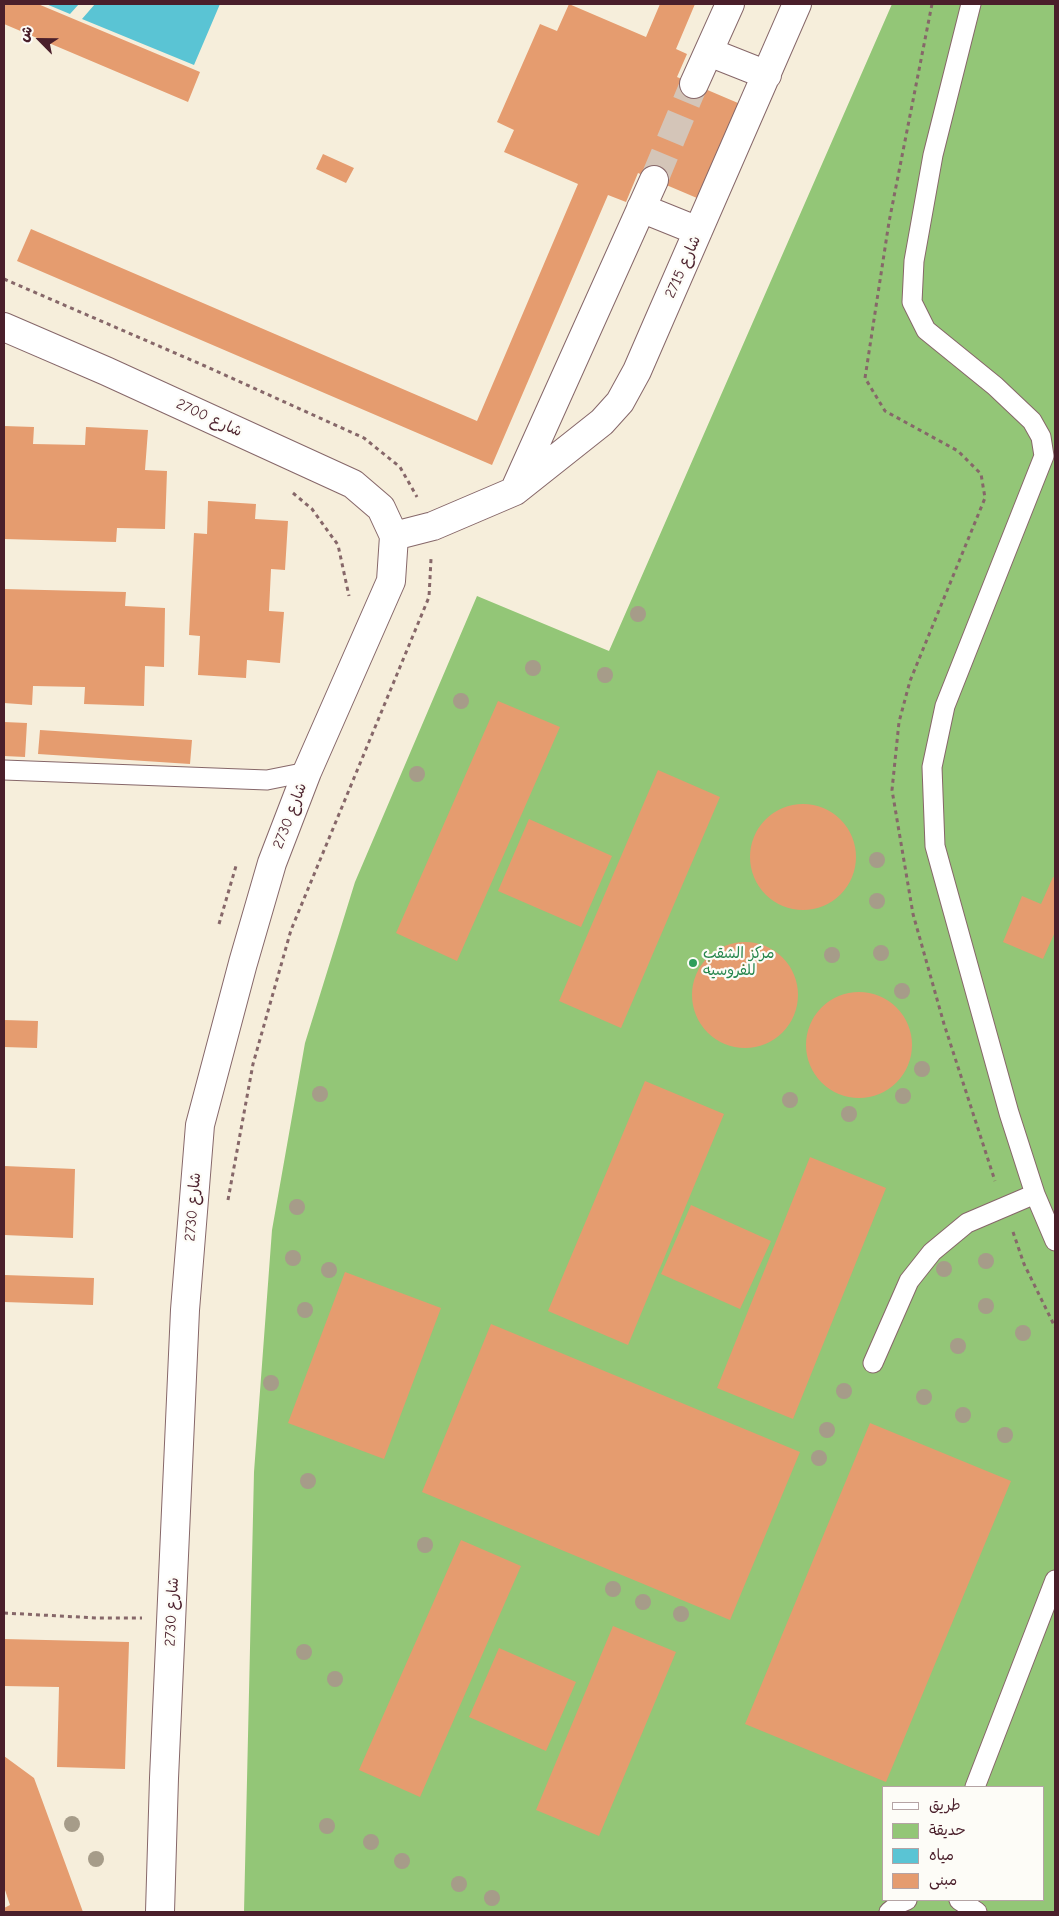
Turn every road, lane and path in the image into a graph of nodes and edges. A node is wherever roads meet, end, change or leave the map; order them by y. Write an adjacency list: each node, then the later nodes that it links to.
1 (730, 4): 4 (street)
2 (798, 4): 5 (street, شارع 2715)
3 (971, 4): 15 (lane)
4 (709, 52): 5 (street); 6 (street)
5 (767, 75): 9 (street, شارع 2715)
6 (694, 84)
7 (654, 180): 8 (street)
8 (641, 208): 9 (street); 11 (street)
9 (698, 231): 11 (street, شارع 2715)
10 (4, 327): 12 (street, شارع 2700)
11 (515, 490): 12 (street, شارع 2715)
12 (394, 536): 14 (street, شارع 2730)
13 (4, 770): 14 (lane)
14 (307, 772): 20 (street, شارع 2730)
15 (1035, 1194): 16 (lane); 17 (lane)
16 (1055, 1241)
17 (873, 1363)
18 (1055, 1580): 21 (lane)
19 (4, 1613): 20 (path)
20 (172, 1617): 23 (street, شارع 2730)
21 (975, 1786)
22 (960, 1901): 24 (lane)
23 (160, 1912)
24 (977, 1912)

